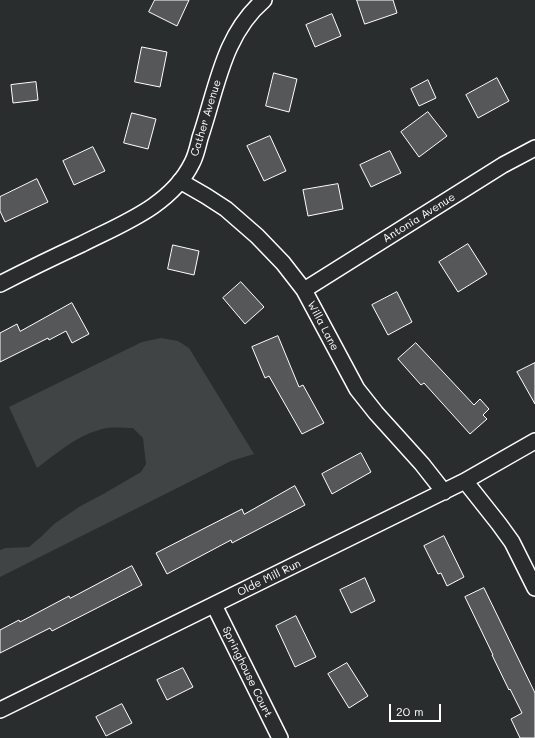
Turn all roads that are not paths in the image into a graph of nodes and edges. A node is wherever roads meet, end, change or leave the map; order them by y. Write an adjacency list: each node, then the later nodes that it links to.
1 (264, 0): 3 (street, Cather Avenue)
2 (535, 148): 5 (street, Antonia Avenue)
3 (180, 182): 4 (street, Cather Avenue); 5 (street, Willa Lane)
4 (0, 284)
5 (304, 290): 8 (street, Willa Lane)
6 (535, 442): 7 (street, Olde Mill Run)
7 (464, 481): 8 (street, Olde Mill Run); 9 (street)
8 (444, 492): 10 (street, Olde Mill Run)
9 (535, 588)
10 (214, 605): 11 (street, Olde Mill Run); 12 (street, Springhouse Court)
11 (0, 710)
12 (280, 738)

